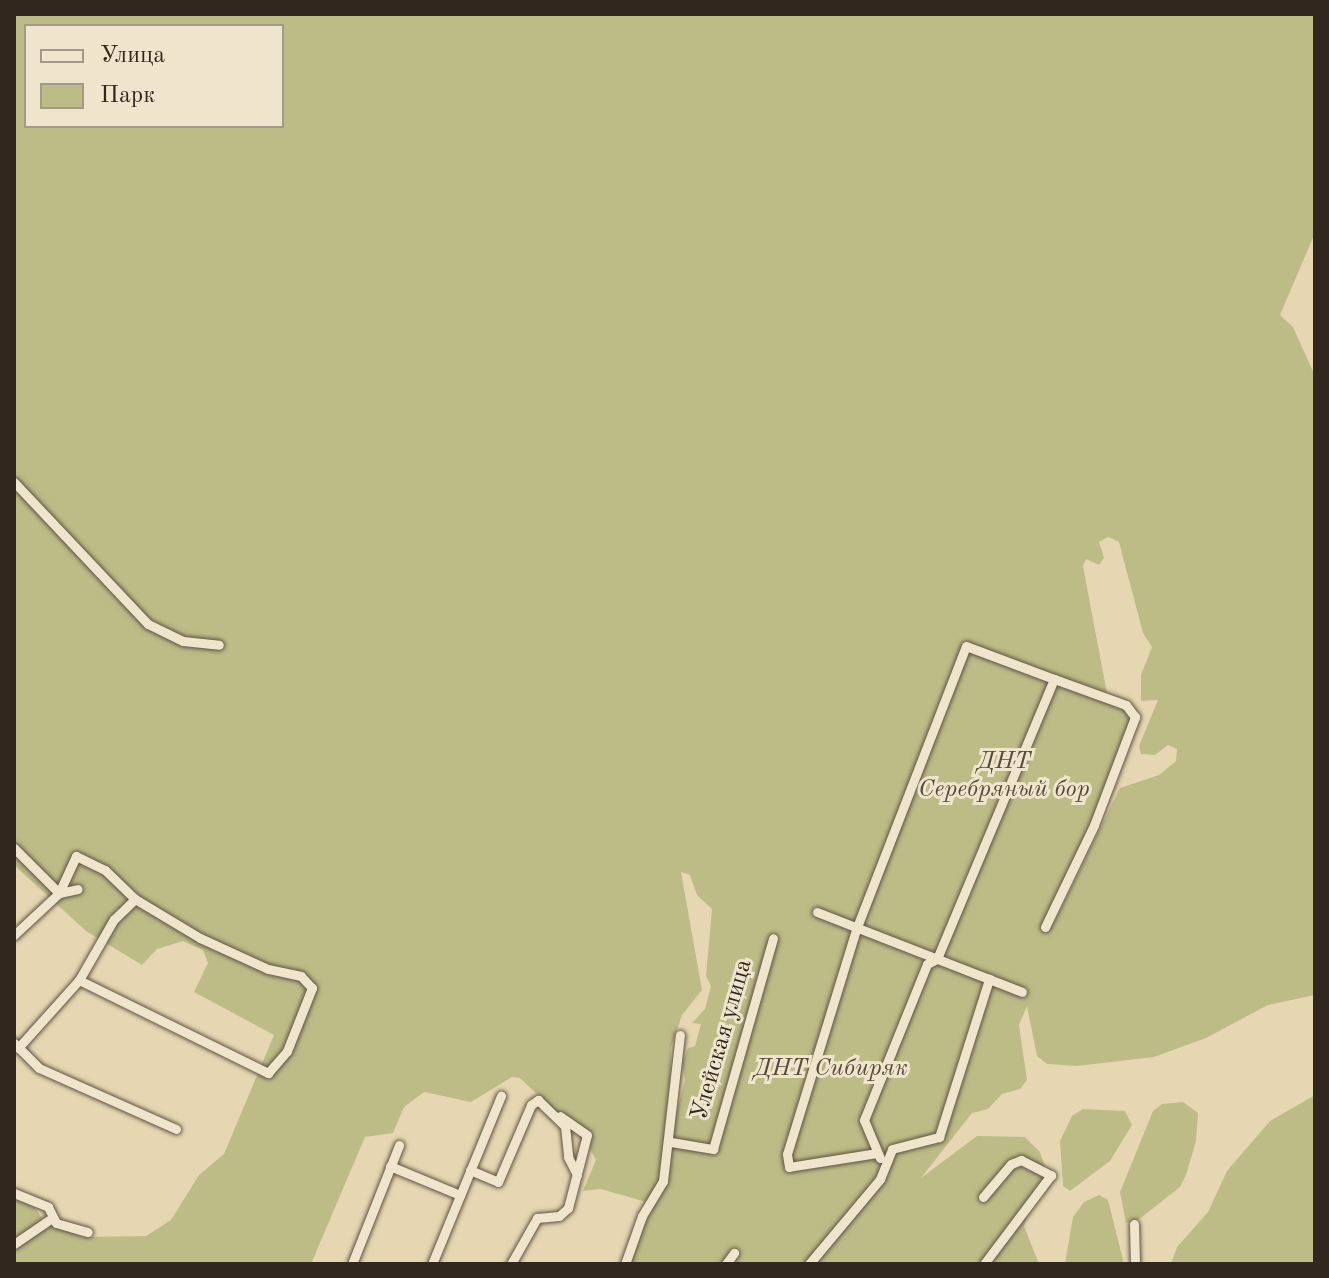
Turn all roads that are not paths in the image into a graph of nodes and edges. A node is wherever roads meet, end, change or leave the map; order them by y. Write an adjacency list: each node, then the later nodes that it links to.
1 (14, 482): 2 (street)
2 (219, 645)
3 (1054, 679): 9 (street); 10 (street); 13 (street)
4 (14, 848): 6 (street)
5 (78, 889): 6 (street)
6 (59, 893): 7 (street); 11 (street)
7 (135, 899): 15 (street); 15 (street)
8 (817, 912): 9 (street)
9 (857, 927): 13 (street); 24 (street)
10 (1045, 927)
11 (14, 935)
12 (773, 938): 22 (street, Улейская улица)
13 (937, 959): 14 (street); 24 (street)
14 (989, 979): 16 (street); 26 (street)
15 (79, 980): 18 (street)
16 (1022, 992)
17 (680, 1035): 22 (street)
18 (16, 1045): 21 (street)
19 (501, 1096): 27 (street)
20 (557, 1114): 27 (street); 28 (street); 28 (street)
21 (176, 1129)
22 (671, 1142): 40 (street)
23 (399, 1145): 25 (street)
24 (877, 1153): 26 (street)
25 (390, 1166): 30 (street); 37 (street)
26 (887, 1167): 42 (street)
27 (470, 1170): 30 (street)
28 (577, 1175): 39 (street)
29 (14, 1193): 32 (street)
30 (460, 1195): 38 (street)
31 (983, 1197): 43 (street)
32 (52, 1218): 34 (street); 35 (street)
33 (1134, 1224): 44 (street)
34 (88, 1232)
35 (14, 1244)
36 (734, 1253): 41 (street)
37 (352, 1264)
38 (432, 1264)
39 (511, 1264)
40 (625, 1264)
41 (726, 1264)
42 (809, 1264)
43 (984, 1264)
44 (1135, 1264)

